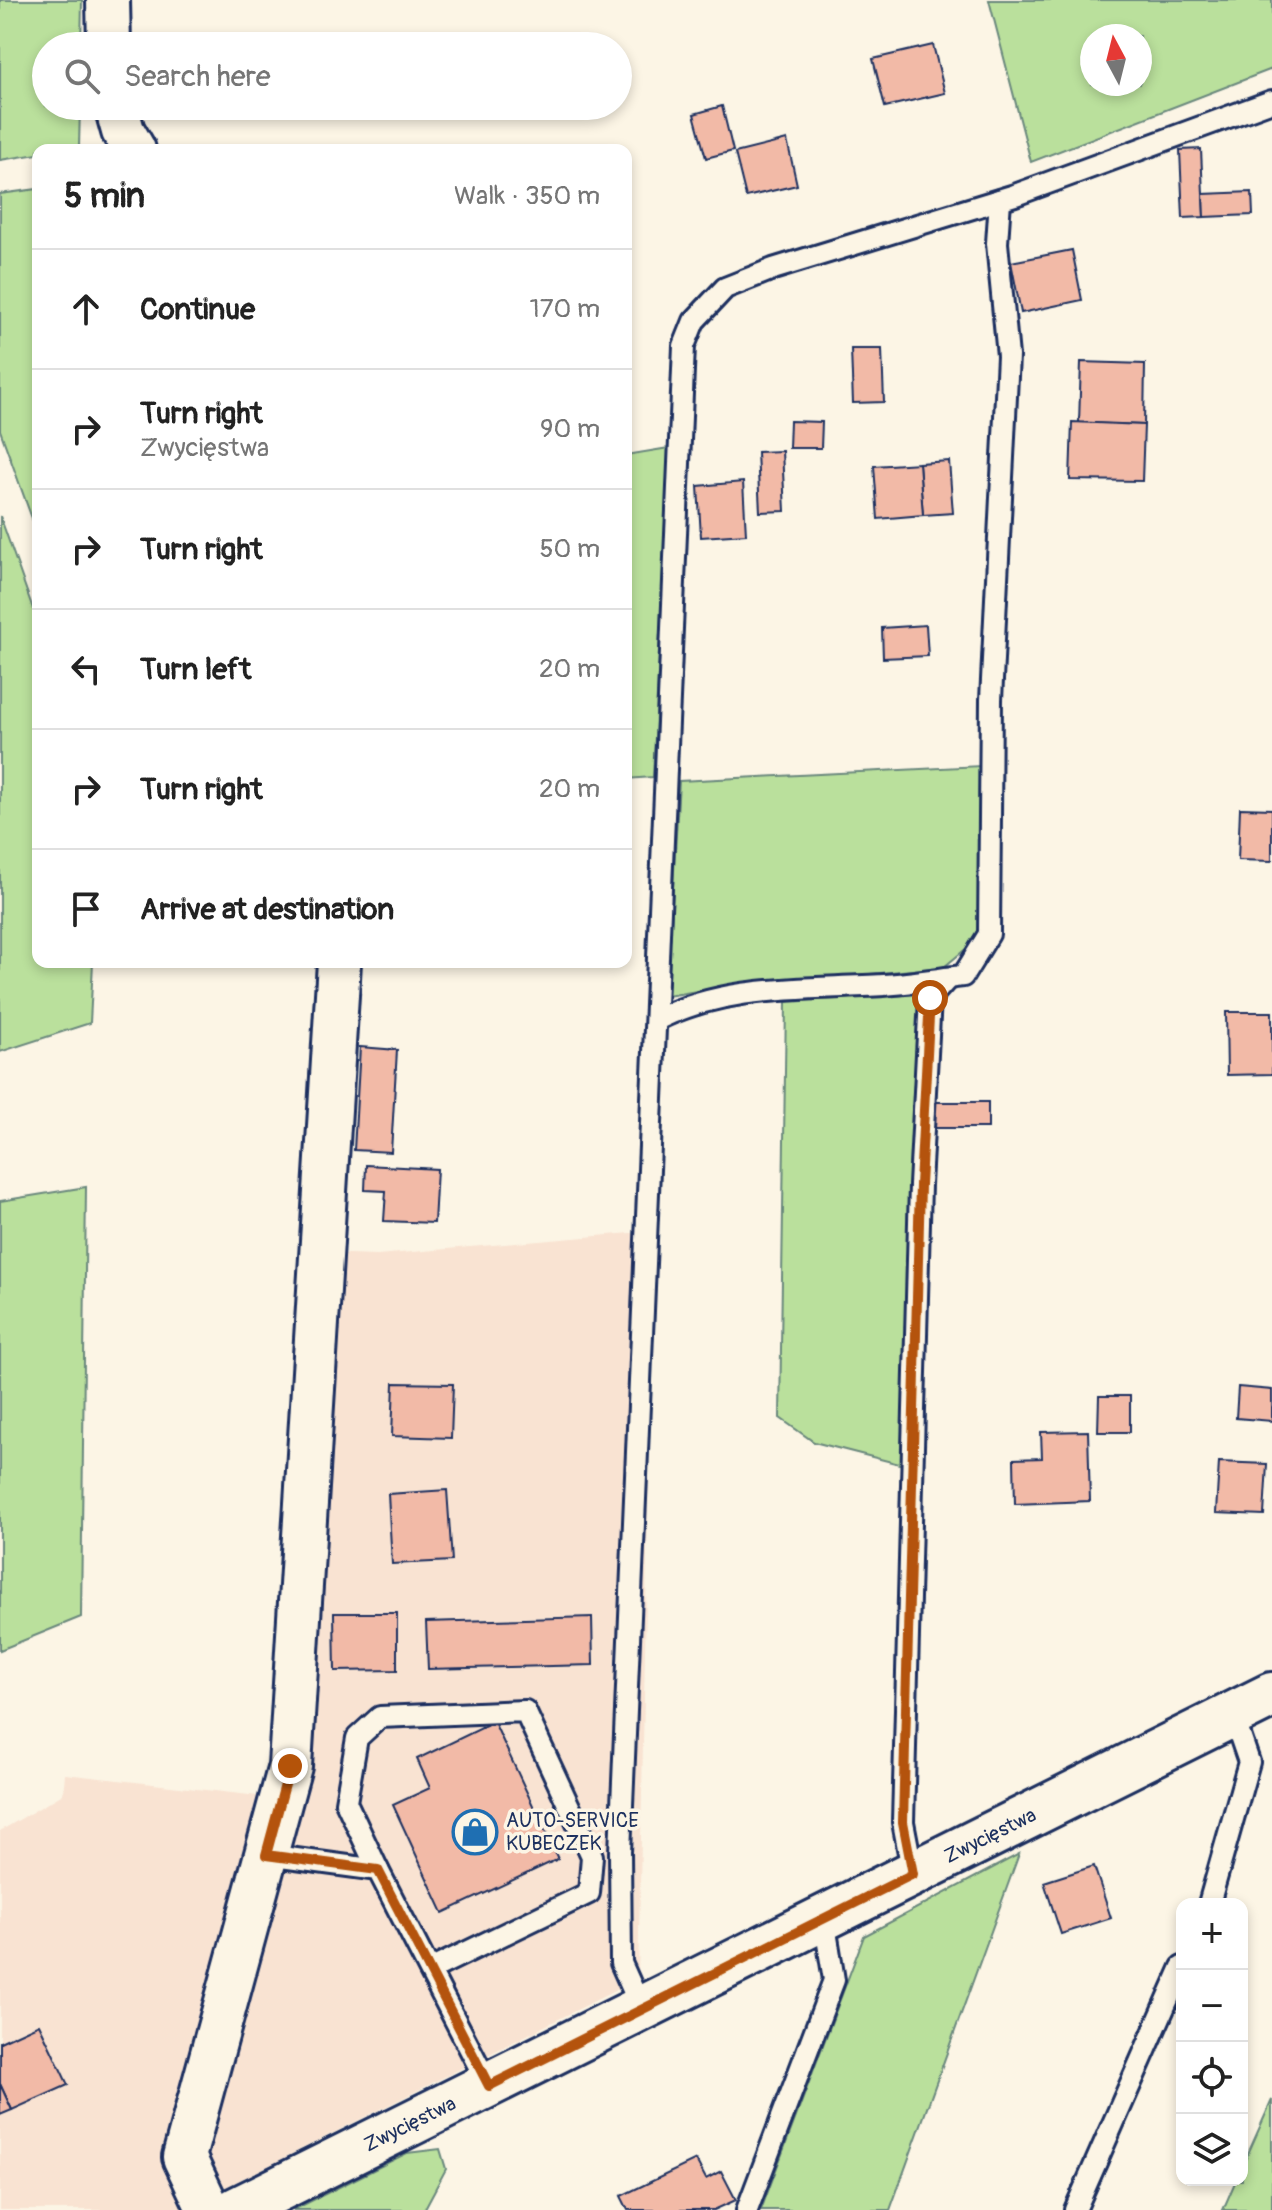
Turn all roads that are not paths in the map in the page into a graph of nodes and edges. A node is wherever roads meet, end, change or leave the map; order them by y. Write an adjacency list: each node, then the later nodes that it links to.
1 (108, 0): 2 (street)
2 (109, 32)
3 (1272, 101): 6 (lane)
4 (120, 120): 5 (street)
5 (131, 144)
6 (1000, 200): 8 (lane); 9 (lane)
7 (339, 968): 12 (street)
8 (948, 978): 9 (lane); 14 (lane)
9 (656, 1020): 19 (lane)
10 (1272, 1695): 11 (main road, Zwycięstwa)
11 (1233, 1715): 14 (main road, Zwycięstwa); 15 (lane)
12 (266, 1855): 13 (lane); 21 (street)
13 (378, 1870): 17 (lane); 17 (lane)
14 (913, 1874): 16 (main road, Zwycięstwa)
15 (1211, 1898)
16 (824, 1919): 19 (main road, Zwycięstwa); 23 (lane)
17 (430, 1970): 20 (lane)
18 (1181, 1970): 24 (lane)
19 (642, 2010): 20 (main road, Zwycięstwa)
20 (489, 2086): 22 (main road, Zwycięstwa)
21 (209, 2210)
22 (236, 2210)
23 (747, 2210)
24 (1075, 2210)

